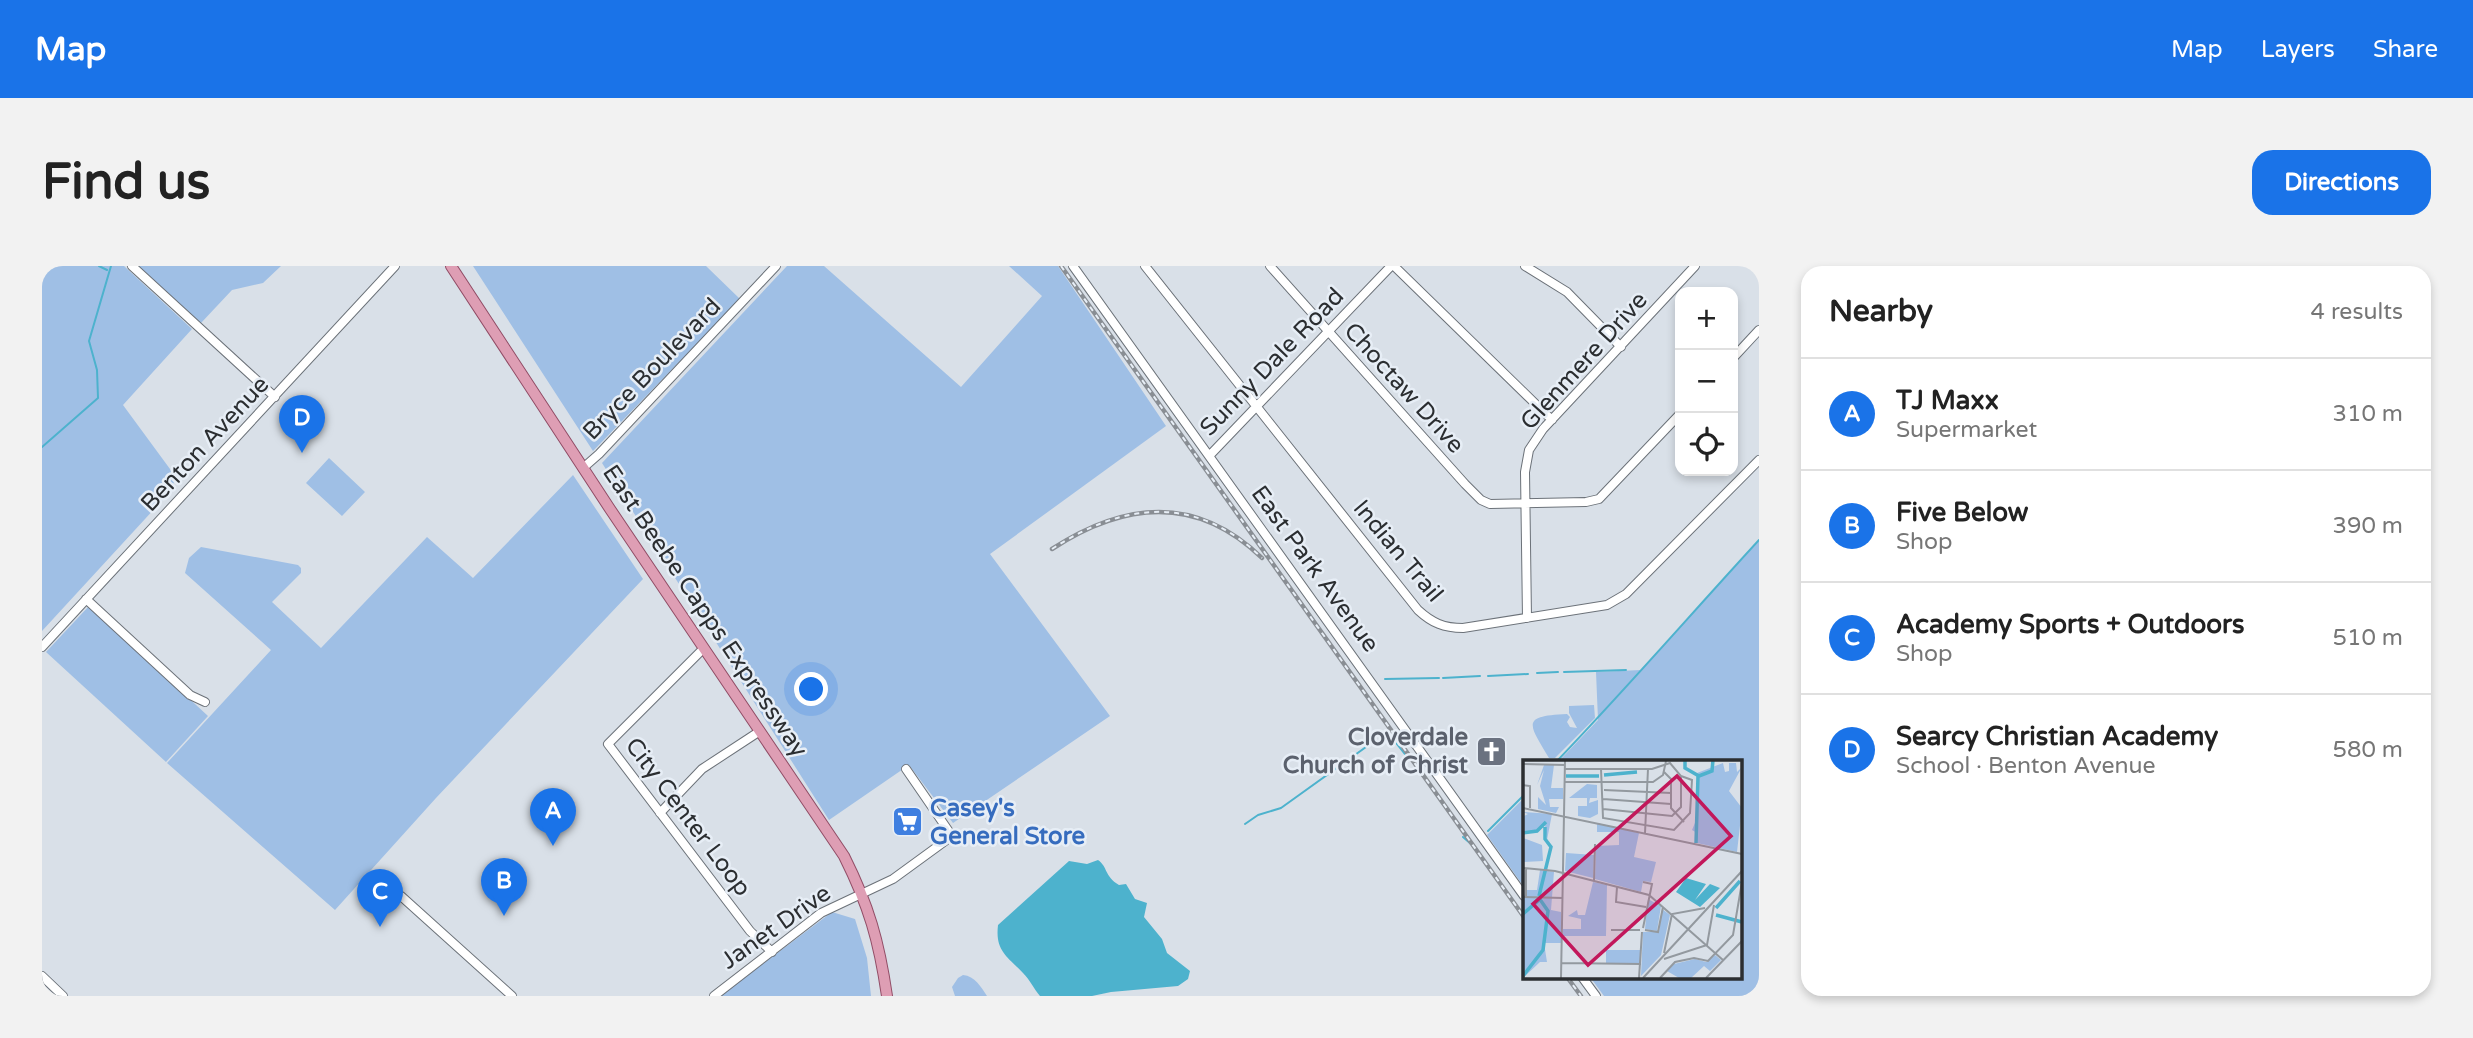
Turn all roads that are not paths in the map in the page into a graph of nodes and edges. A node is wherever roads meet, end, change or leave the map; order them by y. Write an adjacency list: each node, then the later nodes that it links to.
1 (132, 266): 15 (street)
2 (395, 266): 15 (street, Benton Avenue)
3 (451, 266): 21 (main road, East Beebe Capps Expressway)
4 (776, 266): 21 (street, Bryce Boulevard)
5 (1073, 266): 19 (street, East Park Avenue)
6 (1146, 266): 16 (street, Indian Trail)
7 (1270, 266): 12 (street, Choctaw Drive)
8 (1393, 266): 12 (street, Sunny Dale Road); 18 (street)
9 (1525, 266): 13 (street)
10 (1695, 266): 13 (street, Glenmere Drive)
11 (1759, 330): 14 (street)
12 (1329, 332): 16 (street, Sunny Dale Road); 22 (street, Choctaw Drive)
13 (1621, 347): 18 (street, Glenmere Drive)
14 (1738, 353)
15 (275, 397): 23 (street, Benton Avenue)
16 (1257, 406): 19 (street, Sunny Dale Road); 24 (street, Indian Trail)
17 (1675, 419): 22 (street, Choctaw Drive)
18 (1552, 420): 22 (street, Glenmere Drive)
19 (1210, 455): 33 (street, East Park Avenue)
20 (1759, 460): 24 (street, Indian Trail)
21 (583, 468): 26 (main road, East Beebe Capps Expressway)
22 (1526, 505): 24 (street, Glenmere Drive)
23 (86, 599): 25 (street, Benton Avenue); 27 (street)
24 (1527, 618)
25 (42, 647)
26 (704, 648): 28 (main road, East Beebe Capps Expressway); 30 (street, City Center Loop)
27 (205, 702)
28 (760, 731): 30 (street); 31 (main road, East Beebe Capps Expressway)
29 (906, 769): 31 (street, Janet Drive)
30 (660, 813): 34 (street, City Center Loop)
31 (863, 893): 34 (street, Janet Drive); 40 (main road, East Beebe Capps Expressway)
32 (401, 895): 38 (street)
33 (1523, 895)
34 (772, 952): 39 (street, Janet Drive)
35 (42, 976): 37 (street)
36 (1583, 978): 41 (street)
37 (63, 996)
38 (512, 996)
39 (714, 996)
40 (887, 996)
41 (1596, 996)

